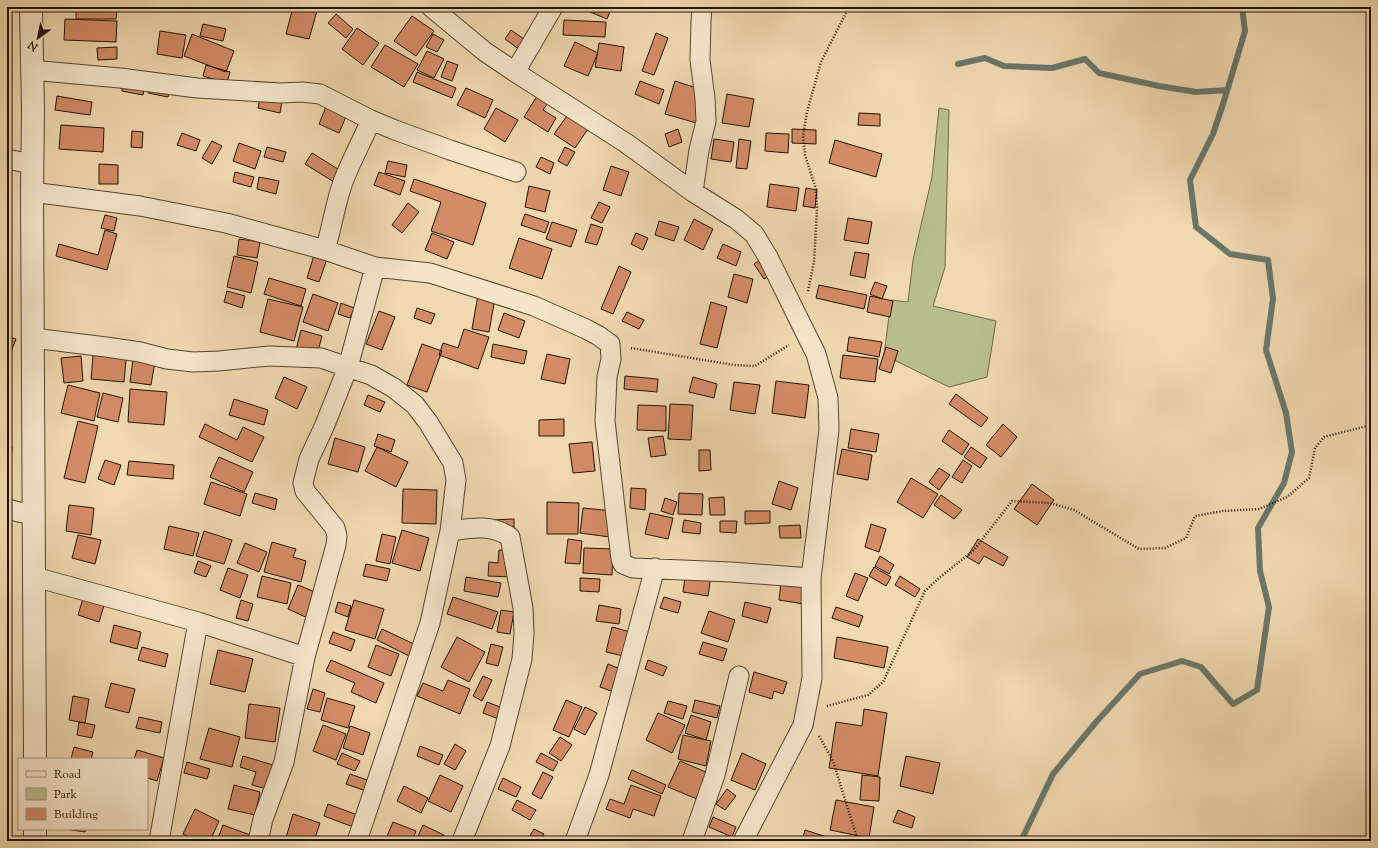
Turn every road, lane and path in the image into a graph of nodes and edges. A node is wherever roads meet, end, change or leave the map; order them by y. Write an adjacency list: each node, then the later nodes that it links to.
1 (31, 7): 5 (street)
2 (553, 7): 6 (street)
3 (702, 7): 12 (street)
4 (441, 10): 6 (street)
5 (31, 70): 7 (street); 9 (street)
6 (515, 72): 12 (street)
7 (371, 120): 10 (street); 13 (street)
8 (7, 159): 9 (street)
9 (32, 164): 11 (street)
10 (516, 172)
11 (32, 192): 13 (street); 15 (street)
12 (693, 192): 23 (street)
13 (325, 250): 14 (street)
14 (375, 267): 16 (street); 21 (street)
15 (33, 338): 16 (street); 19 (street)
16 (348, 367): 20 (street); 25 (street)
17 (1371, 425): 27 (path)
18 (7, 508): 19 (street)
19 (35, 516): 22 (street)
20 (450, 531): 33 (street); 34 (street)
21 (656, 568): 23 (street); 35 (street)
22 (35, 577): 24 (street); 28 (street)
23 (811, 578): 27 (street)
24 (198, 622): 25 (street); 31 (street)
25 (305, 658): 32 (street)
26 (739, 676): 36 (street)
27 (806, 711): 37 (street); 38 (path)
28 (35, 758)
29 (36, 830): 30 (street)
30 (36, 841)
31 (158, 841)
32 (258, 841)
33 (357, 841)
34 (462, 841)
35 (575, 841)
36 (692, 841)
37 (743, 841)
38 (858, 841)

